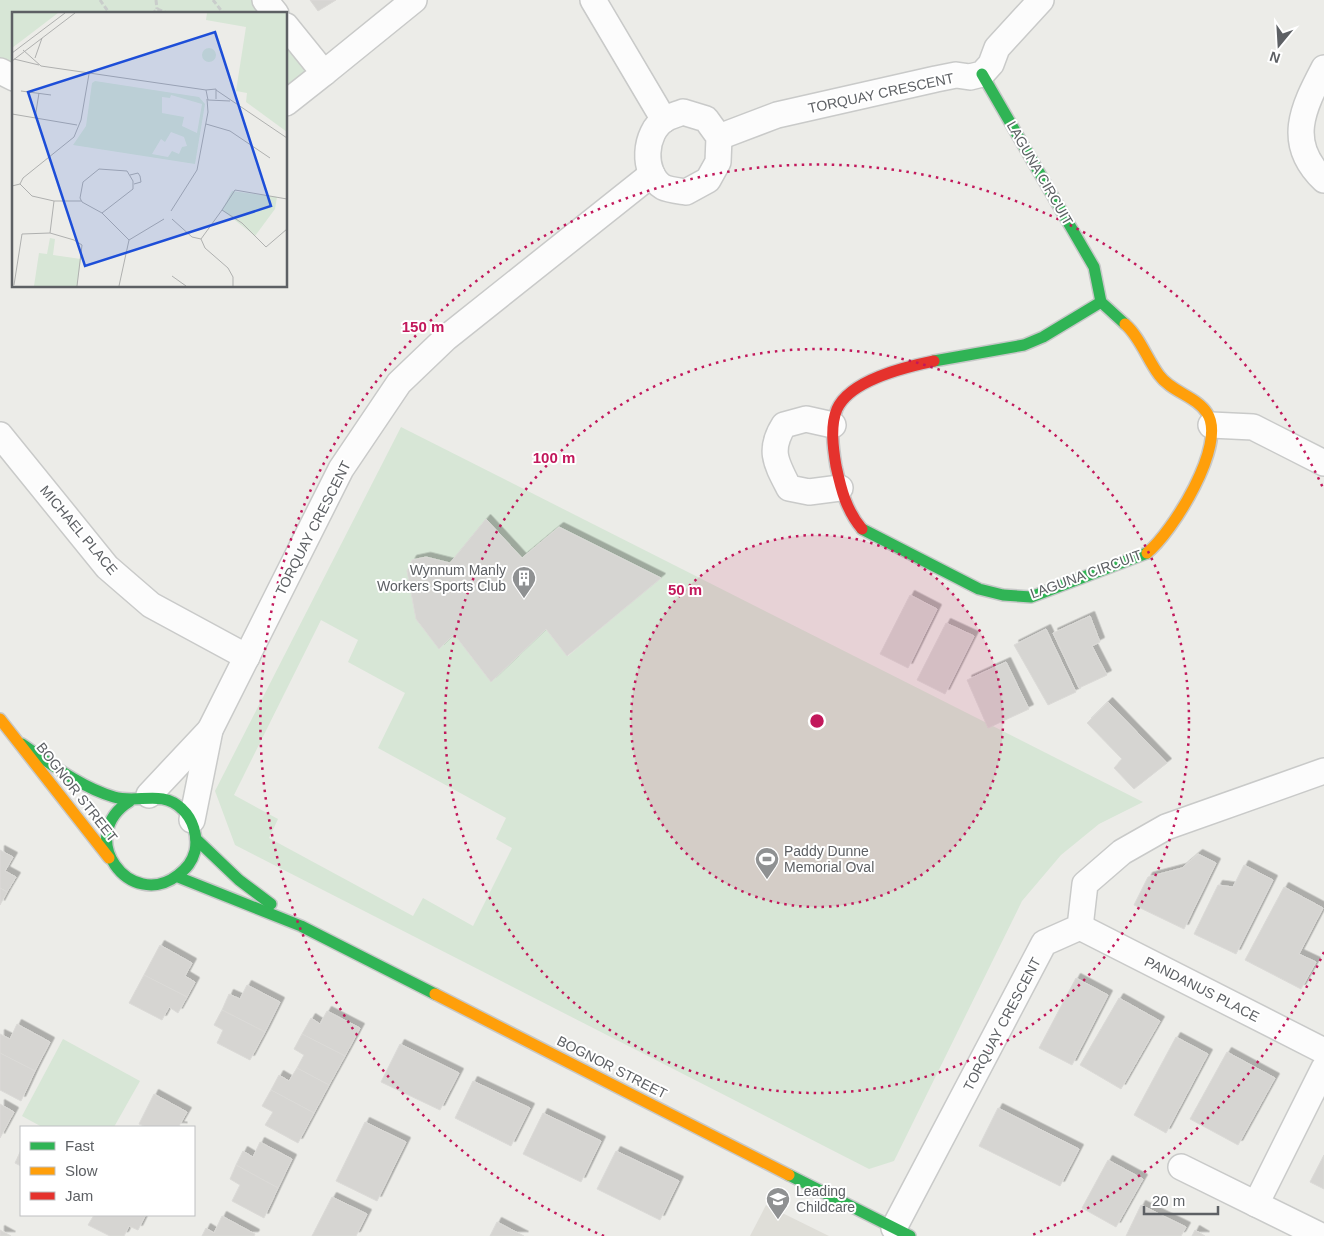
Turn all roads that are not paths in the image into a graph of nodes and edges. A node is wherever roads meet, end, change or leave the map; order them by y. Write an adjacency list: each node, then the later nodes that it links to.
1 (265, 0): 5 (street)
2 (414, 0): 9 (street)
3 (594, 0): 13 (street)
4 (1041, 0): 10 (street)
5 (274, 12)
6 (288, 28): 9 (street)
7 (1324, 68): 16 (street)
8 (0, 71): 11 (street)
9 (324, 72): 12 (street)
10 (982, 74): 14 (street, TORQUAY CRESCENT); 17 (street, LAGUNA CIRCUIT)
11 (12, 77)
12 (288, 101)
13 (664, 120): 14 (street); 15 (street)
14 (718, 138): 15 (street)
15 (652, 174): 23 (street, TORQUAY CRESCENT)
16 (1324, 180)
17 (1101, 302): 18 (street, LAGUNA CIRCUIT); 19 (street)
18 (833, 425): 22 (street, LAGUNA CIRCUIT); 22 (street)
19 (1211, 425): 21 (street); 22 (street, LAGUNA CIRCUIT)
20 (0, 435): 23 (street, MICHAEL PLACE)
21 (1324, 463)
22 (840, 488)
23 (247, 657): 25 (street, TORQUAY CRESCENT)
24 (0, 719): 26 (street, BOGNOR STREET)
25 (210, 730): 28 (street, TORQUAY CRESCENT); 29 (street, TORQUAY CRESCENT)
26 (22, 744): 28 (street, BOGNOR STREET); 30 (street, BOGNOR STREET)
27 (1324, 770): 33 (street)
28 (140, 798): 29 (street, BOGNOR STREET); 30 (street, BOGNOR STREET)
29 (194, 830): 31 (street); 32 (street, BOGNOR STREET)
30 (109, 858): 31 (street, BOGNOR STREET)
31 (178, 877): 32 (street, BOGNOR STREET)
32 (300, 926): 38 (street, BOGNOR STREET)
33 (1080, 926): 34 (street, PANDANUS PLACE); 38 (street, TORQUAY CRESCENT)
34 (1324, 1051)
35 (1324, 1068): 37 (street)
36 (1181, 1167): 37 (street)
37 (1256, 1204): 39 (street)
38 (902, 1232)
39 (1321, 1236)

